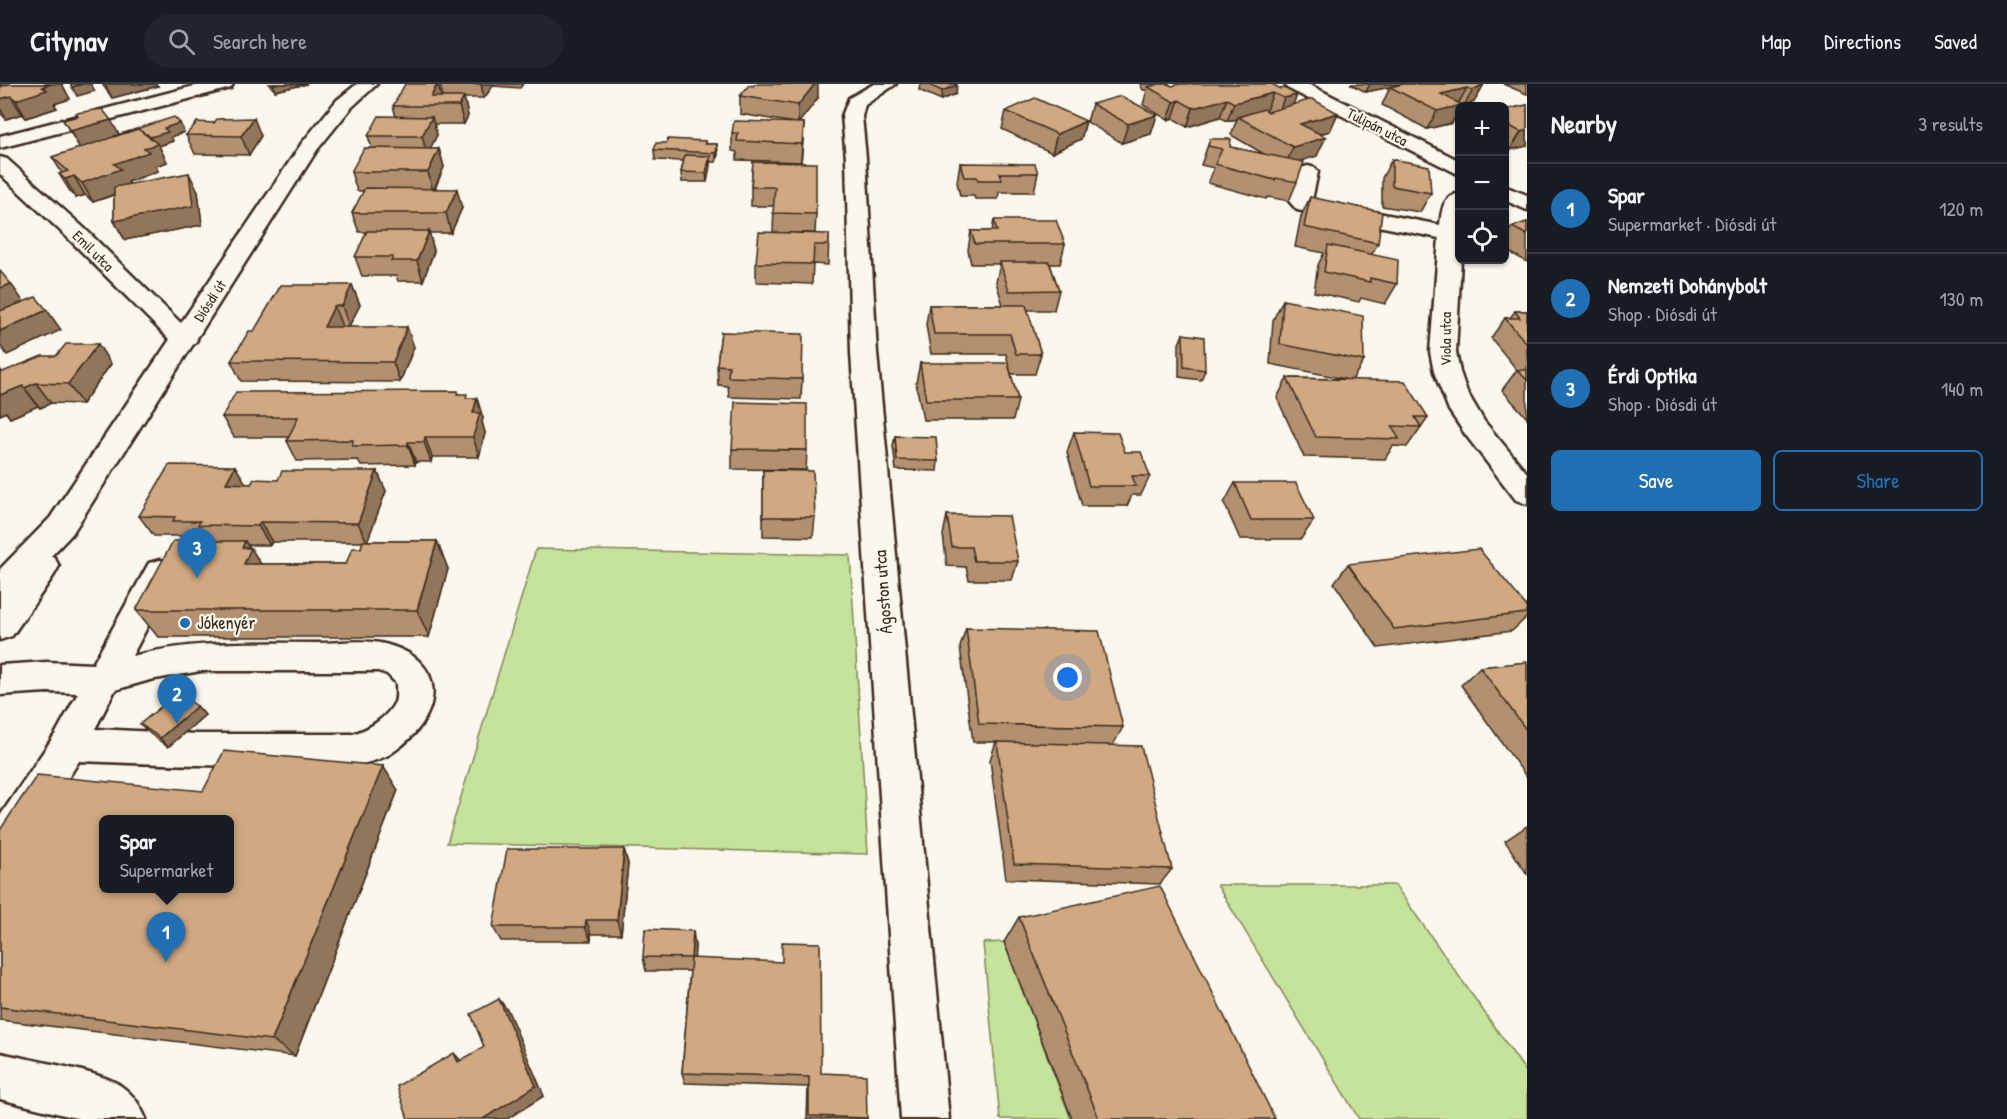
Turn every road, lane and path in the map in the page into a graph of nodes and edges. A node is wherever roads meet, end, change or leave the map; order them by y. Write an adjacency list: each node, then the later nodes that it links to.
1 (224, 84): 5 (street)
2 (368, 84): 13 (street, Diósdi út)
3 (887, 84): 25 (street, Ágoston utca)
4 (1294, 84): 7 (street, Tulipán utca)
5 (0, 142)
6 (0, 163): 13 (street, Emil utca)
7 (1455, 166)
8 (1308, 172): 12 (street)
9 (1509, 194): 10 (street)
10 (1527, 203)
11 (1455, 204): 12 (street, Viola utca)
12 (1451, 234): 14 (street, Viola utca)
13 (184, 340): 15 (street, Diósdi út)
14 (1527, 493)
15 (61, 526): 17 (street, Diósdi út); 18 (street, Diósdi út)
16 (163, 566): 19 (street)
17 (0, 589)
18 (0, 627)
19 (103, 679): 20 (street); 21 (street); 21 (street)
20 (0, 680)
21 (69, 744): 22 (street)
22 (0, 851)
23 (0, 1076): 24 (street)
24 (112, 1110)
25 (925, 1119)

